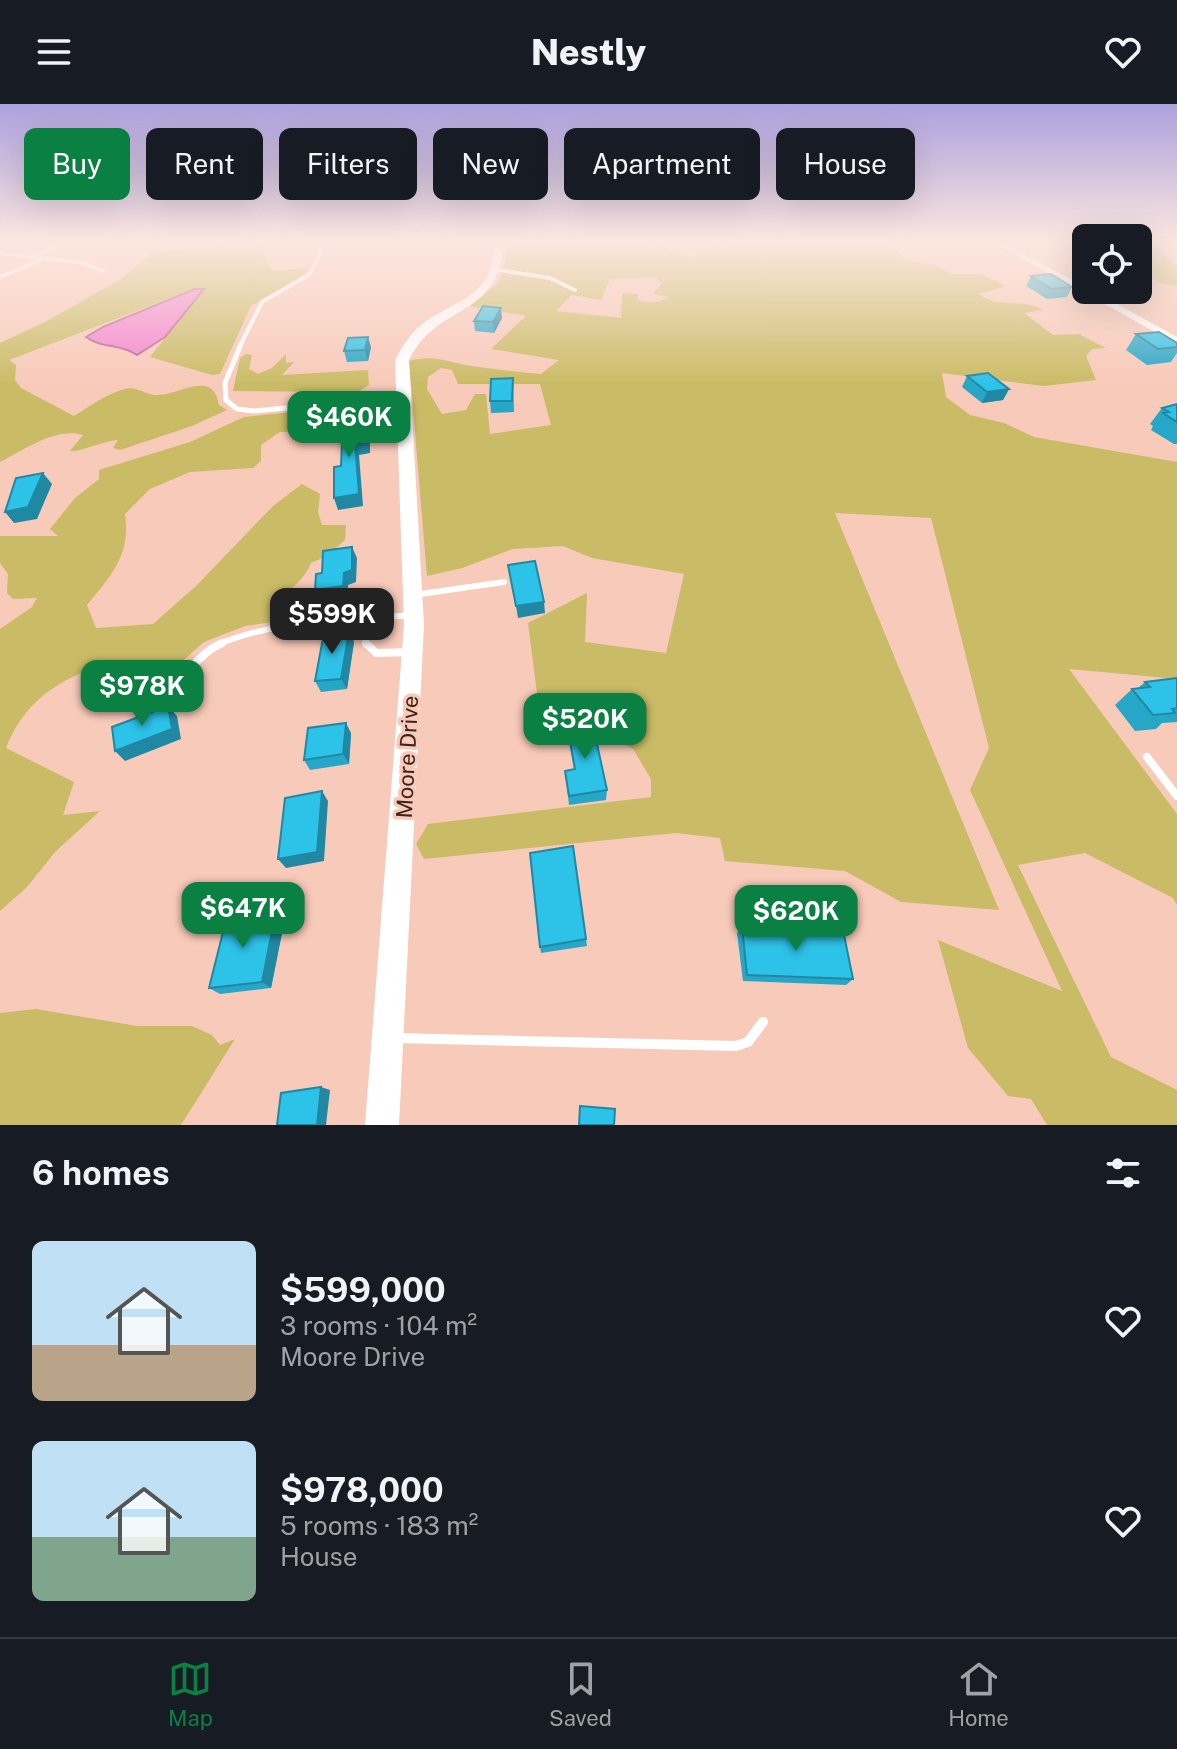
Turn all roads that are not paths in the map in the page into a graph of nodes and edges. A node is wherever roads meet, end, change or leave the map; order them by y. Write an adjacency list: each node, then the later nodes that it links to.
1 (283, 290): 5 (lane)
2 (485, 290): 5 (main road, Moore Drive)
3 (1111, 304): 4 (street)
4 (1177, 341)
5 (402, 397): 7 (main road, Moore Drive)
6 (504, 582): 7 (lane)
7 (412, 605): 8 (lane); 9 (main road, Moore Drive)
8 (372, 619): 9 (lane); 10 (lane)
9 (412, 652): 14 (main road, Moore Drive)
10 (168, 710)
11 (1147, 757): 12 (lane)
12 (1177, 796)
13 (763, 1022): 14 (lane)
14 (388, 1038): 15 (main road, Moore Drive)
15 (382, 1125)

